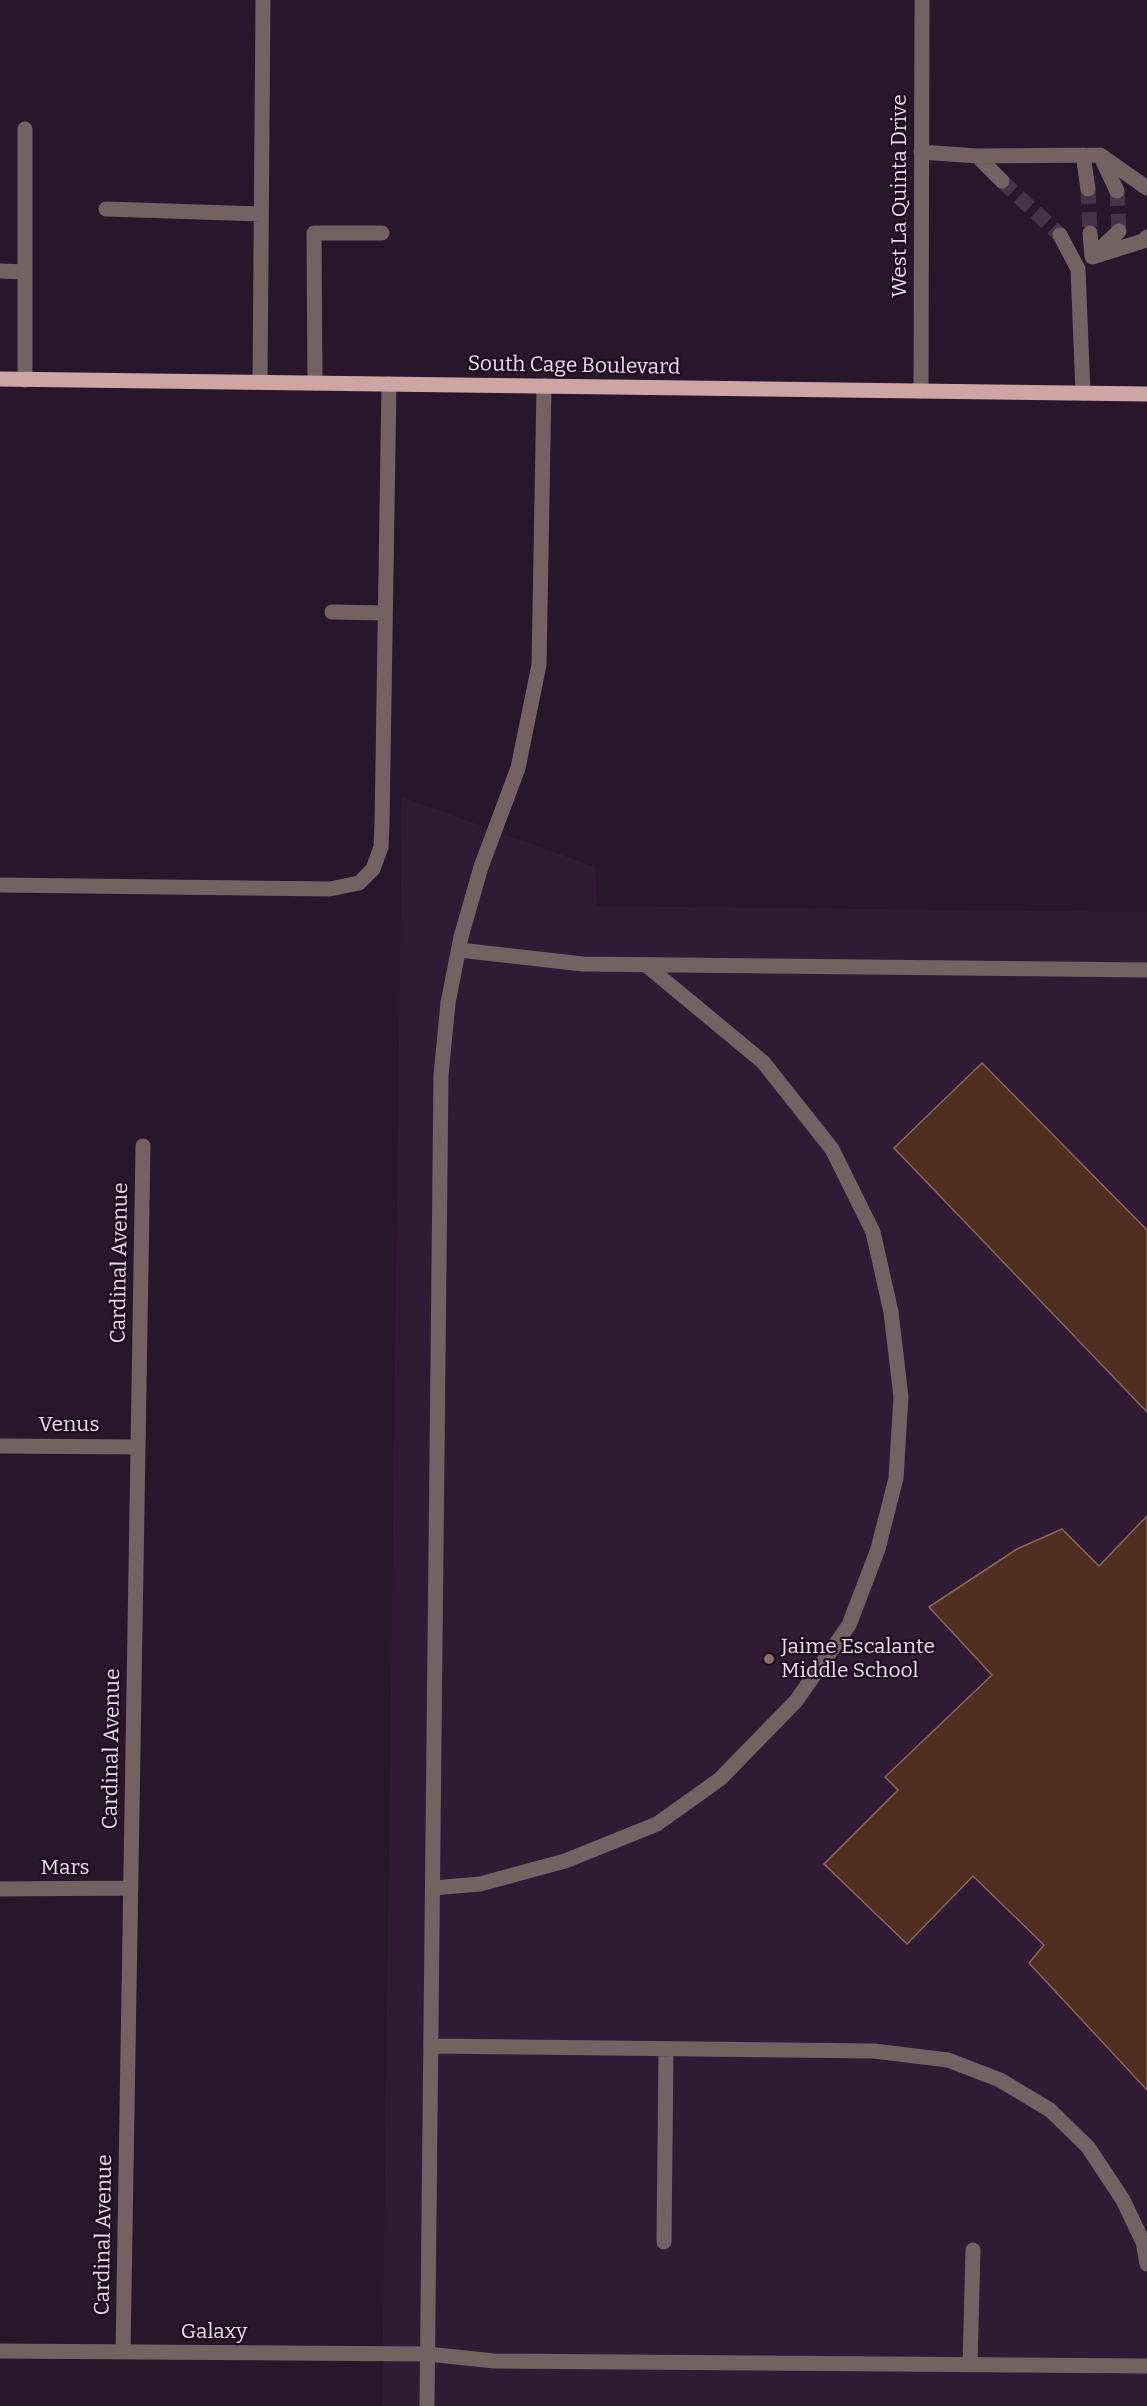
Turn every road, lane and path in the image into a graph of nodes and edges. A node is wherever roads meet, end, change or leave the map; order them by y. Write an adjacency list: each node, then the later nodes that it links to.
1 (263, 0): 13 (street)
2 (921, 0): 4 (street, West La Quinta Drive)
3 (25, 129): 22 (street)
4 (921, 152): 7 (street); 29 (street, West La Quinta Drive)
5 (1083, 155): 6 (street); 7 (street); 10 (street)
6 (1100, 155): 9 (street); 11 (street)
7 (976, 156): 8 (street)
8 (1002, 181)
9 (1147, 188)
10 (1088, 189)
11 (1117, 191)
12 (106, 209): 13 (street)
13 (261, 214): 25 (street)
14 (1119, 231): 19 (street)
15 (382, 232): 26 (street)
16 (1090, 233): 19 (street)
17 (1060, 235): 20 (street)
18 (1147, 237): 19 (street)
19 (1092, 257): 20 (street)
20 (1078, 269): 30 (street)
21 (0, 271): 22 (street)
22 (25, 272): 24 (street)
23 (0, 379): 24 (main road, South Cage Boulevard)
24 (25, 380): 25 (main road, South Cage Boulevard)
25 (260, 382): 26 (main road, South Cage Boulevard)
26 (315, 383): 27 (main road, South Cage Boulevard)
27 (389, 384): 28 (main road, South Cage Boulevard); 33 (street)
28 (544, 386): 29 (main road, South Cage Boulevard); 35 (street)
29 (921, 392): 30 (main road, South Cage Boulevard)
30 (1083, 393): 31 (main road, South Cage Boulevard)
31 (1147, 394)
32 (332, 612): 33 (street)
33 (386, 613): 34 (street)
34 (0, 885)
35 (459, 950): 36 (street); 42 (street)
36 (646, 964): 37 (street); 42 (street)
37 (1147, 970)
38 (143, 1146): 40 (street, Cardinal Avenue)
39 (0, 1446): 40 (street, Venus)
40 (138, 1447): 41 (street, Cardinal Avenue)
41 (131, 1888): 43 (street, Mars); 50 (street, Cardinal Avenue)
42 (433, 1888): 44 (street)
43 (0, 1889)
44 (431, 2046): 45 (street); 51 (street)
45 (666, 2049): 46 (street); 48 (street)
46 (664, 2242)
47 (973, 2250): 52 (street)
48 (1147, 2264)
49 (0, 2351): 50 (street, Galaxy)
50 (123, 2352): 51 (street, Galaxy)
51 (428, 2354): 52 (street, Galaxy); 54 (street)
52 (970, 2365): 53 (street, Galaxy)
53 (1147, 2366)
54 (428, 2406)

